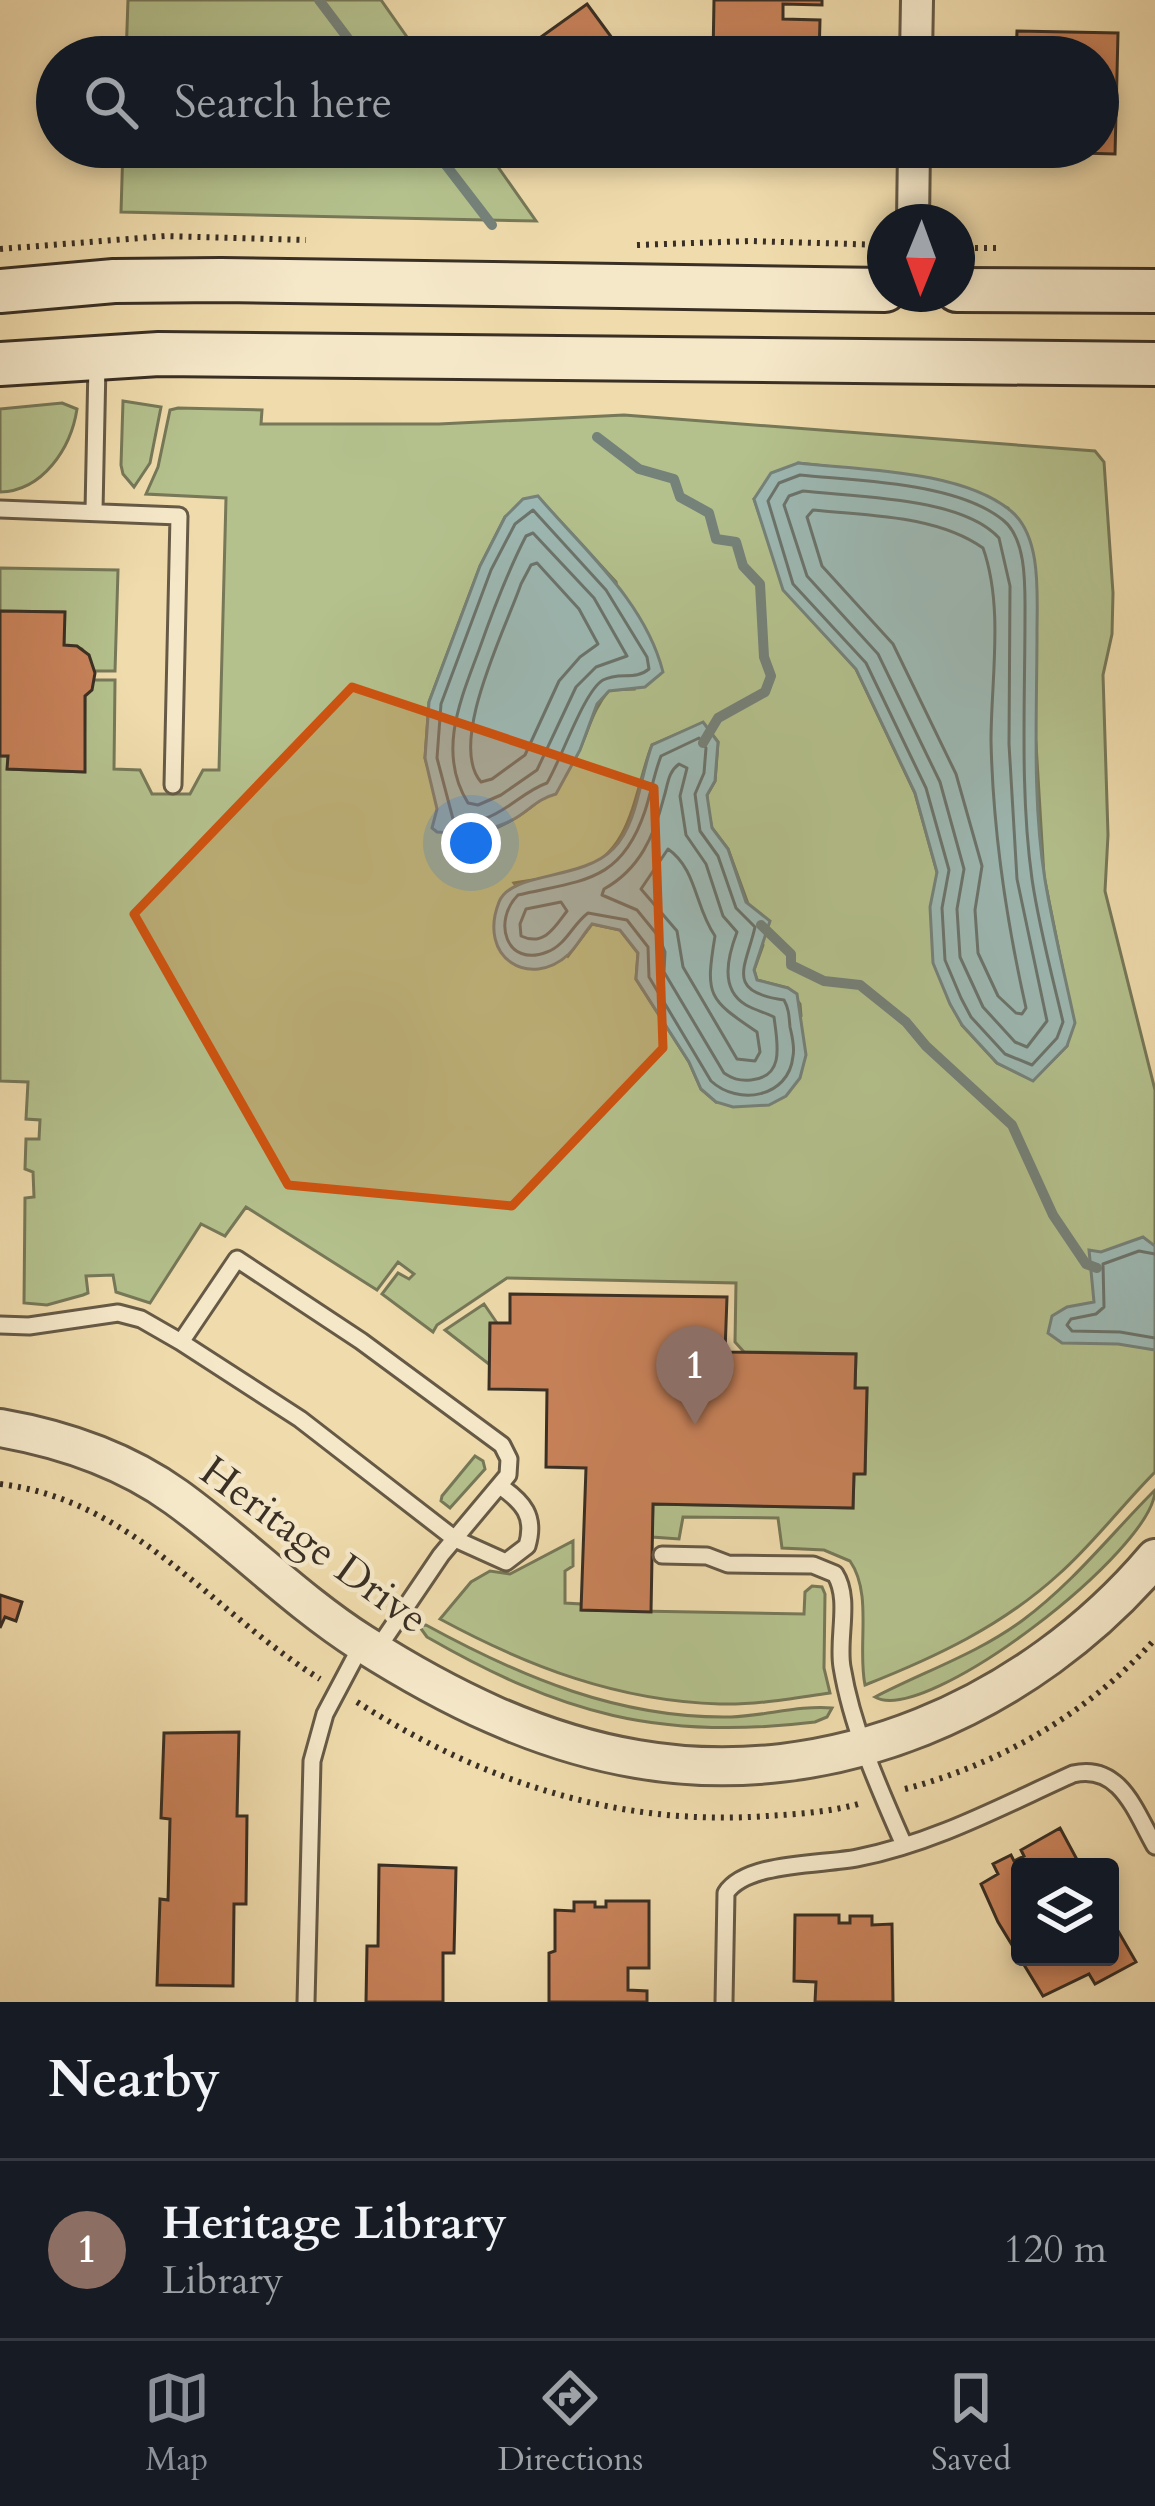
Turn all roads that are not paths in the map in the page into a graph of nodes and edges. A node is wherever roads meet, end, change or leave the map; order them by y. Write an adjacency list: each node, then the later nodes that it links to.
1 (916, 0): 2 (street)
2 (916, 36)
3 (914, 168): 4 (street)
4 (913, 204)
5 (867, 290): 7 (main road)
6 (975, 290): 8 (main road)
7 (0, 291)
8 (1155, 291)
9 (98, 357): 10 (main road); 11 (main road); 13 (lane)
10 (0, 364)
11 (1155, 364)
12 (0, 509): 13 (lane)
13 (94, 511): 14 (lane)
14 (172, 785)
15 (0, 1325): 16 (lane)
16 (181, 1342): 18 (lane); 19 (lane)
17 (0, 1428): 22 (street, Heritage Drive)
18 (500, 1486): 19 (lane); 19 (lane)
19 (455, 1539): 22 (lane)
20 (662, 1555): 23 (lane)
21 (1155, 1558): 23 (street, Heritage Drive)
22 (369, 1647): 23 (street, Heritage Drive); 26 (lane)
23 (864, 1746): 24 (lane)
24 (904, 1845): 25 (lane); 27 (lane)
25 (1155, 1846)
26 (306, 2002)
27 (724, 2002)

